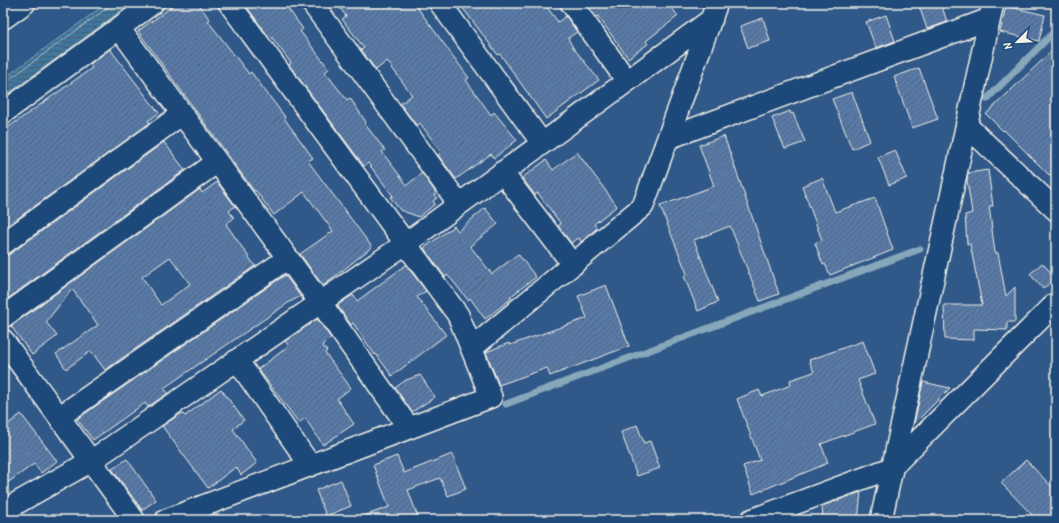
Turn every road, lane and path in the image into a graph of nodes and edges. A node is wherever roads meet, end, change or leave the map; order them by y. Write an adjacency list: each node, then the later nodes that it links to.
1 (24, 3): 9 (main road)
2 (153, 3): 10 (street)
3 (229, 3): 22 (street)
4 (312, 3): 19 (street)
5 (440, 3): 16 (street)
6 (571, 3): 11 (street)
7 (710, 8): 11 (street); 15 (street)
8 (991, 11): 14 (street); 15 (street)
9 (3, 18)
10 (119, 28): 12 (street); 13 (street)
11 (627, 81): 16 (street)
12 (3, 113)
13 (182, 114): 17 (street); 21 (street)
14 (967, 126): 20 (street); 35 (street)
15 (669, 138): 24 (street)
16 (542, 143): 18 (street)
17 (217, 162): 23 (street); 27 (street)
18 (502, 172): 19 (street); 24 (street)
19 (459, 204): 22 (street)
20 (1056, 210)
21 (3, 244)
22 (405, 244): 25 (street); 29 (street)
23 (288, 258): 25 (street); 31 (street)
24 (573, 265): 29 (street)
25 (320, 302): 30 (street); 32 (street)
26 (1056, 303): 35 (street)
27 (3, 317)
28 (3, 340): 31 (street)
29 (472, 348): 32 (street)
30 (237, 360): 33 (street); 34 (street)
31 (59, 417): 33 (street)
32 (409, 428): 34 (street)
33 (91, 461): 36 (street); 37 (street)
34 (310, 466): 38 (street)
35 (891, 468): 39 (street); 40 (street)
36 (3, 507)
37 (134, 520)
38 (166, 520)
39 (751, 520)
40 (881, 520)

